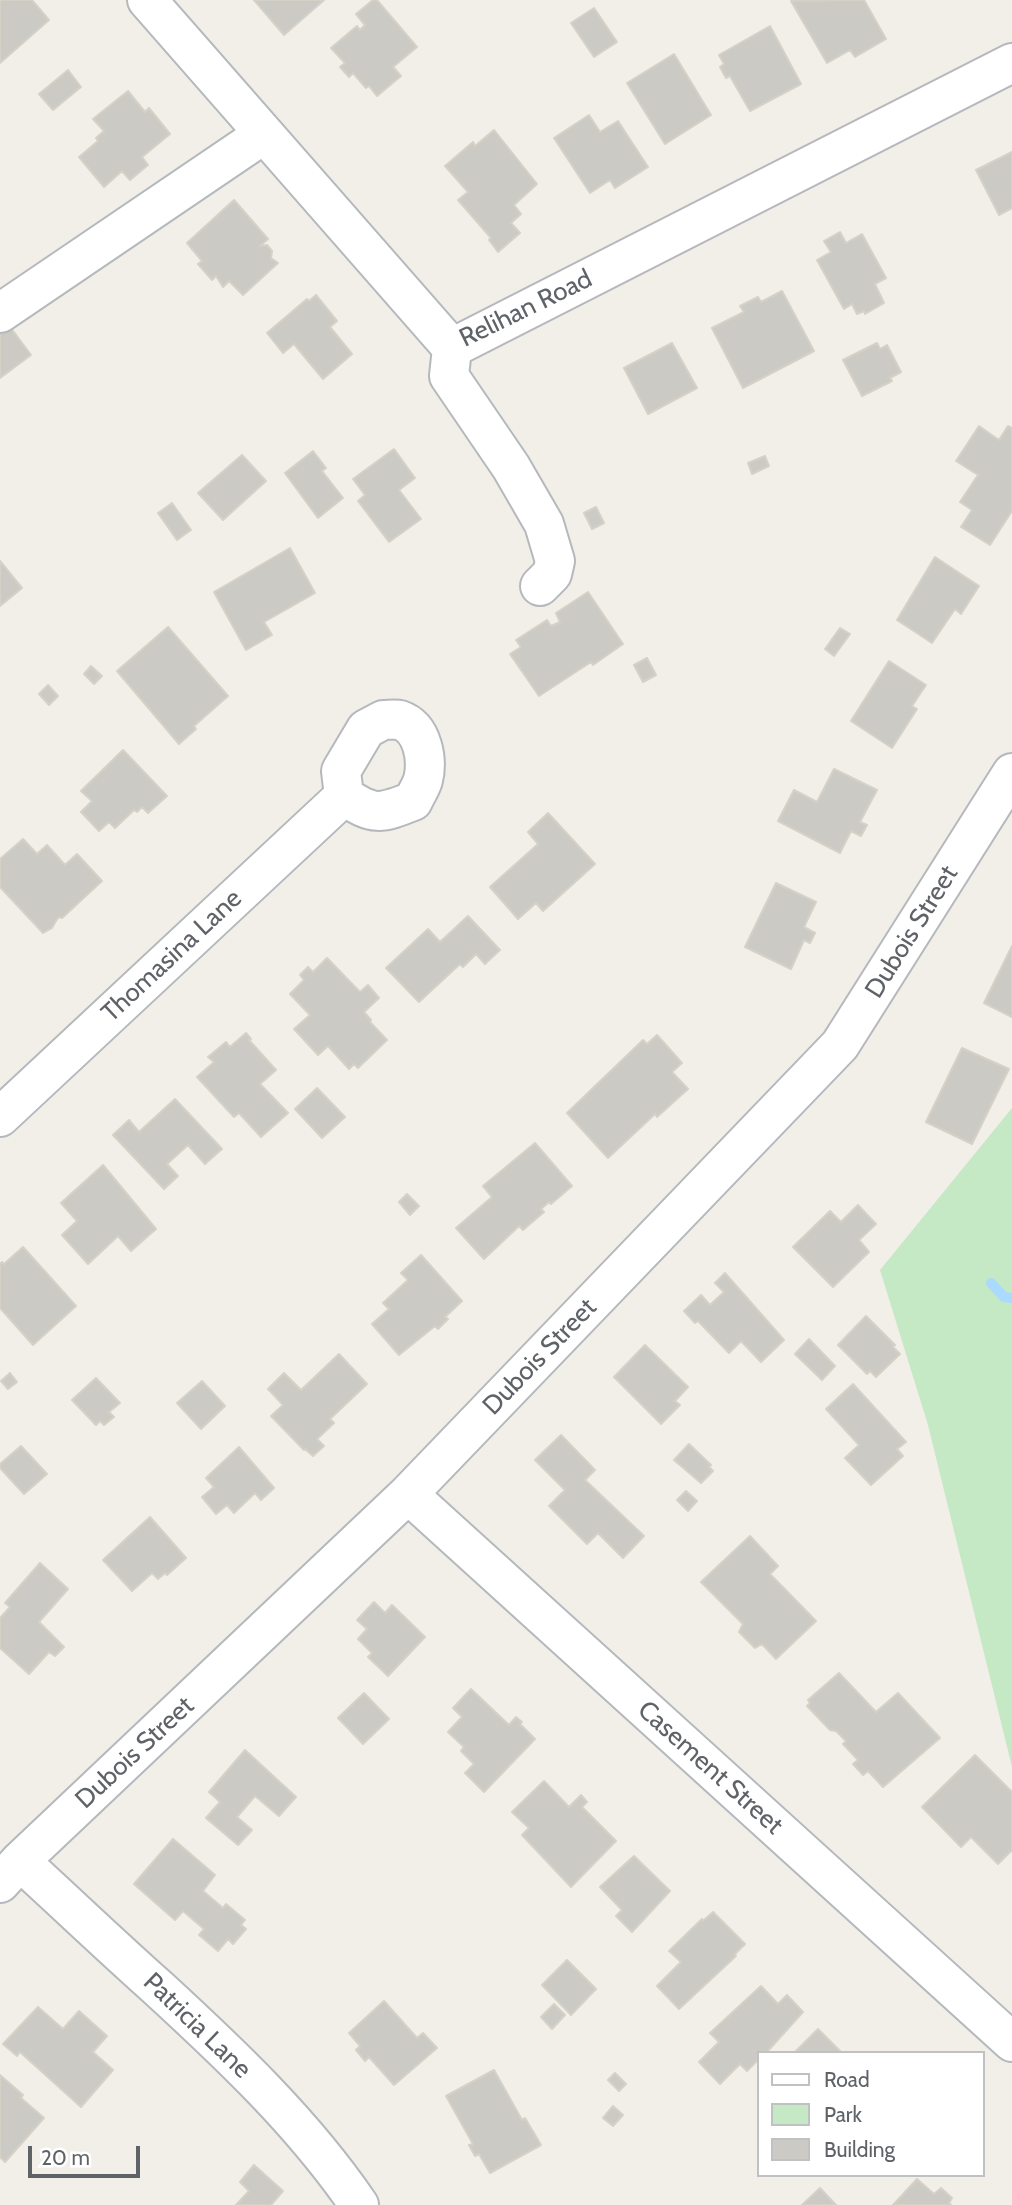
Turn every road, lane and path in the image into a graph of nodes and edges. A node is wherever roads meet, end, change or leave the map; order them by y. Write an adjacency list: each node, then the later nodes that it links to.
1 (147, 0): 3 (street, Relihan Road)
2 (1012, 62): 5 (street, Relihan Road)
3 (264, 134): 4 (street); 5 (street, Relihan Road)
4 (0, 313)
5 (452, 348): 6 (street)
6 (540, 586)
7 (1012, 773): 10 (street, Dubois Street)
8 (344, 796): 9 (street, Thomasina Lane)
9 (0, 1117)
10 (408, 1494): 11 (street, Dubois Street); 12 (street, Casement Street)
11 (10, 1872): 13 (street, Patricia Lane)
12 (1012, 2042)
13 (359, 2205)

